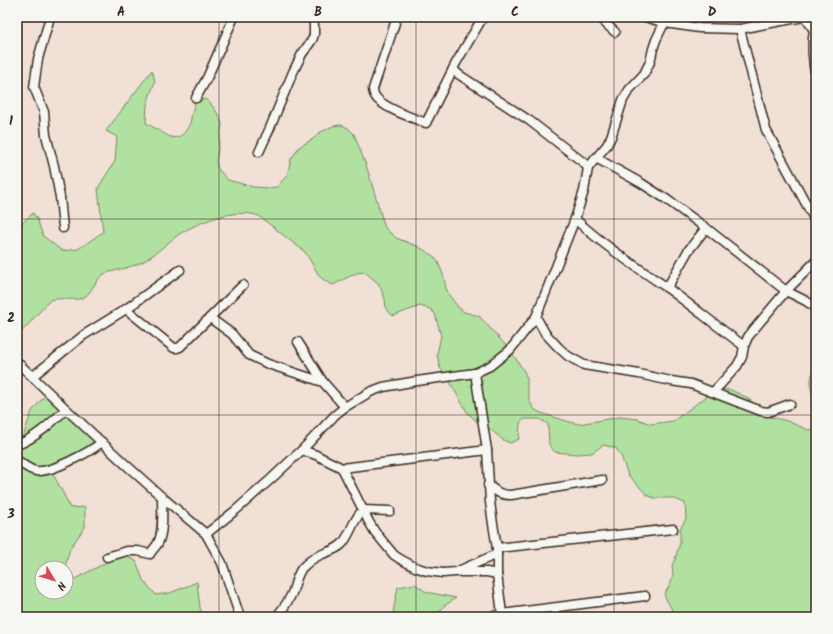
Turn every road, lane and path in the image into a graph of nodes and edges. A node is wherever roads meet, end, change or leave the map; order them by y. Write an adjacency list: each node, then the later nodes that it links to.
1 (50, 17): 21 (street)
2 (234, 17): 15 (street)
3 (310, 17): 16 (street)
4 (397, 17): 13 (street)
5 (483, 17): 13 (street)
6 (601, 17): 12 (street)
7 (645, 17): 9 (street)
8 (804, 17): 10 (street); 11 (street)
9 (666, 20): 11 (street); 17 (street)
10 (815, 29): 14 (street)
11 (740, 30): 20 (street)
12 (615, 32)
13 (454, 69): 18 (street)
14 (816, 79)
15 (196, 98)
16 (259, 152)
17 (596, 158): 18 (street); 22 (street)
18 (588, 168): 19 (street)
19 (575, 219): 26 (street); 30 (street)
20 (816, 222)
21 (63, 228)
22 (706, 228): 26 (street); 27 (street)
23 (816, 261): 27 (street)
24 (180, 270): 29 (street)
25 (243, 286): 31 (street)
26 (667, 288): 33 (street)
27 (786, 291): 28 (street); 33 (street)
28 (816, 308)
29 (126, 309): 31 (street); 36 (street)
30 (536, 317): 35 (street); 38 (street)
31 (210, 318): 37 (street)
32 (298, 342): 37 (street)
33 (744, 346): 38 (street)
34 (17, 362): 36 (street)
35 (475, 373): 40 (street); 45 (street)
36 (32, 376): 41 (street)
37 (323, 382): 40 (street)
38 (712, 392): 39 (street)
39 (790, 404)
40 (345, 407): 44 (street)
41 (66, 409): 42 (street); 43 (street)
42 (102, 442): 46 (street); 50 (street)
43 (17, 445)
44 (302, 450): 47 (street); 54 (street)
45 (487, 450): 47 (street); 49 (street)
46 (17, 460)
47 (342, 468): 51 (street)
48 (602, 480): 49 (street)
49 (488, 485): 55 (street)
50 (162, 498): 54 (street); 56 (street)
51 (363, 510): 52 (street); 57 (street); 63 (street)
52 (390, 510)
53 (673, 529): 55 (street)
54 (206, 534): 62 (street)
55 (497, 551): 57 (street); 58 (street)
56 (107, 557)
57 (456, 572): 58 (street)
58 (497, 574): 61 (street)
59 (645, 596): 60 (street)
60 (554, 608): 61 (street); 65 (street)
61 (502, 614): 64 (street)
62 (240, 617)
63 (276, 617)
64 (489, 617)
65 (556, 617)

